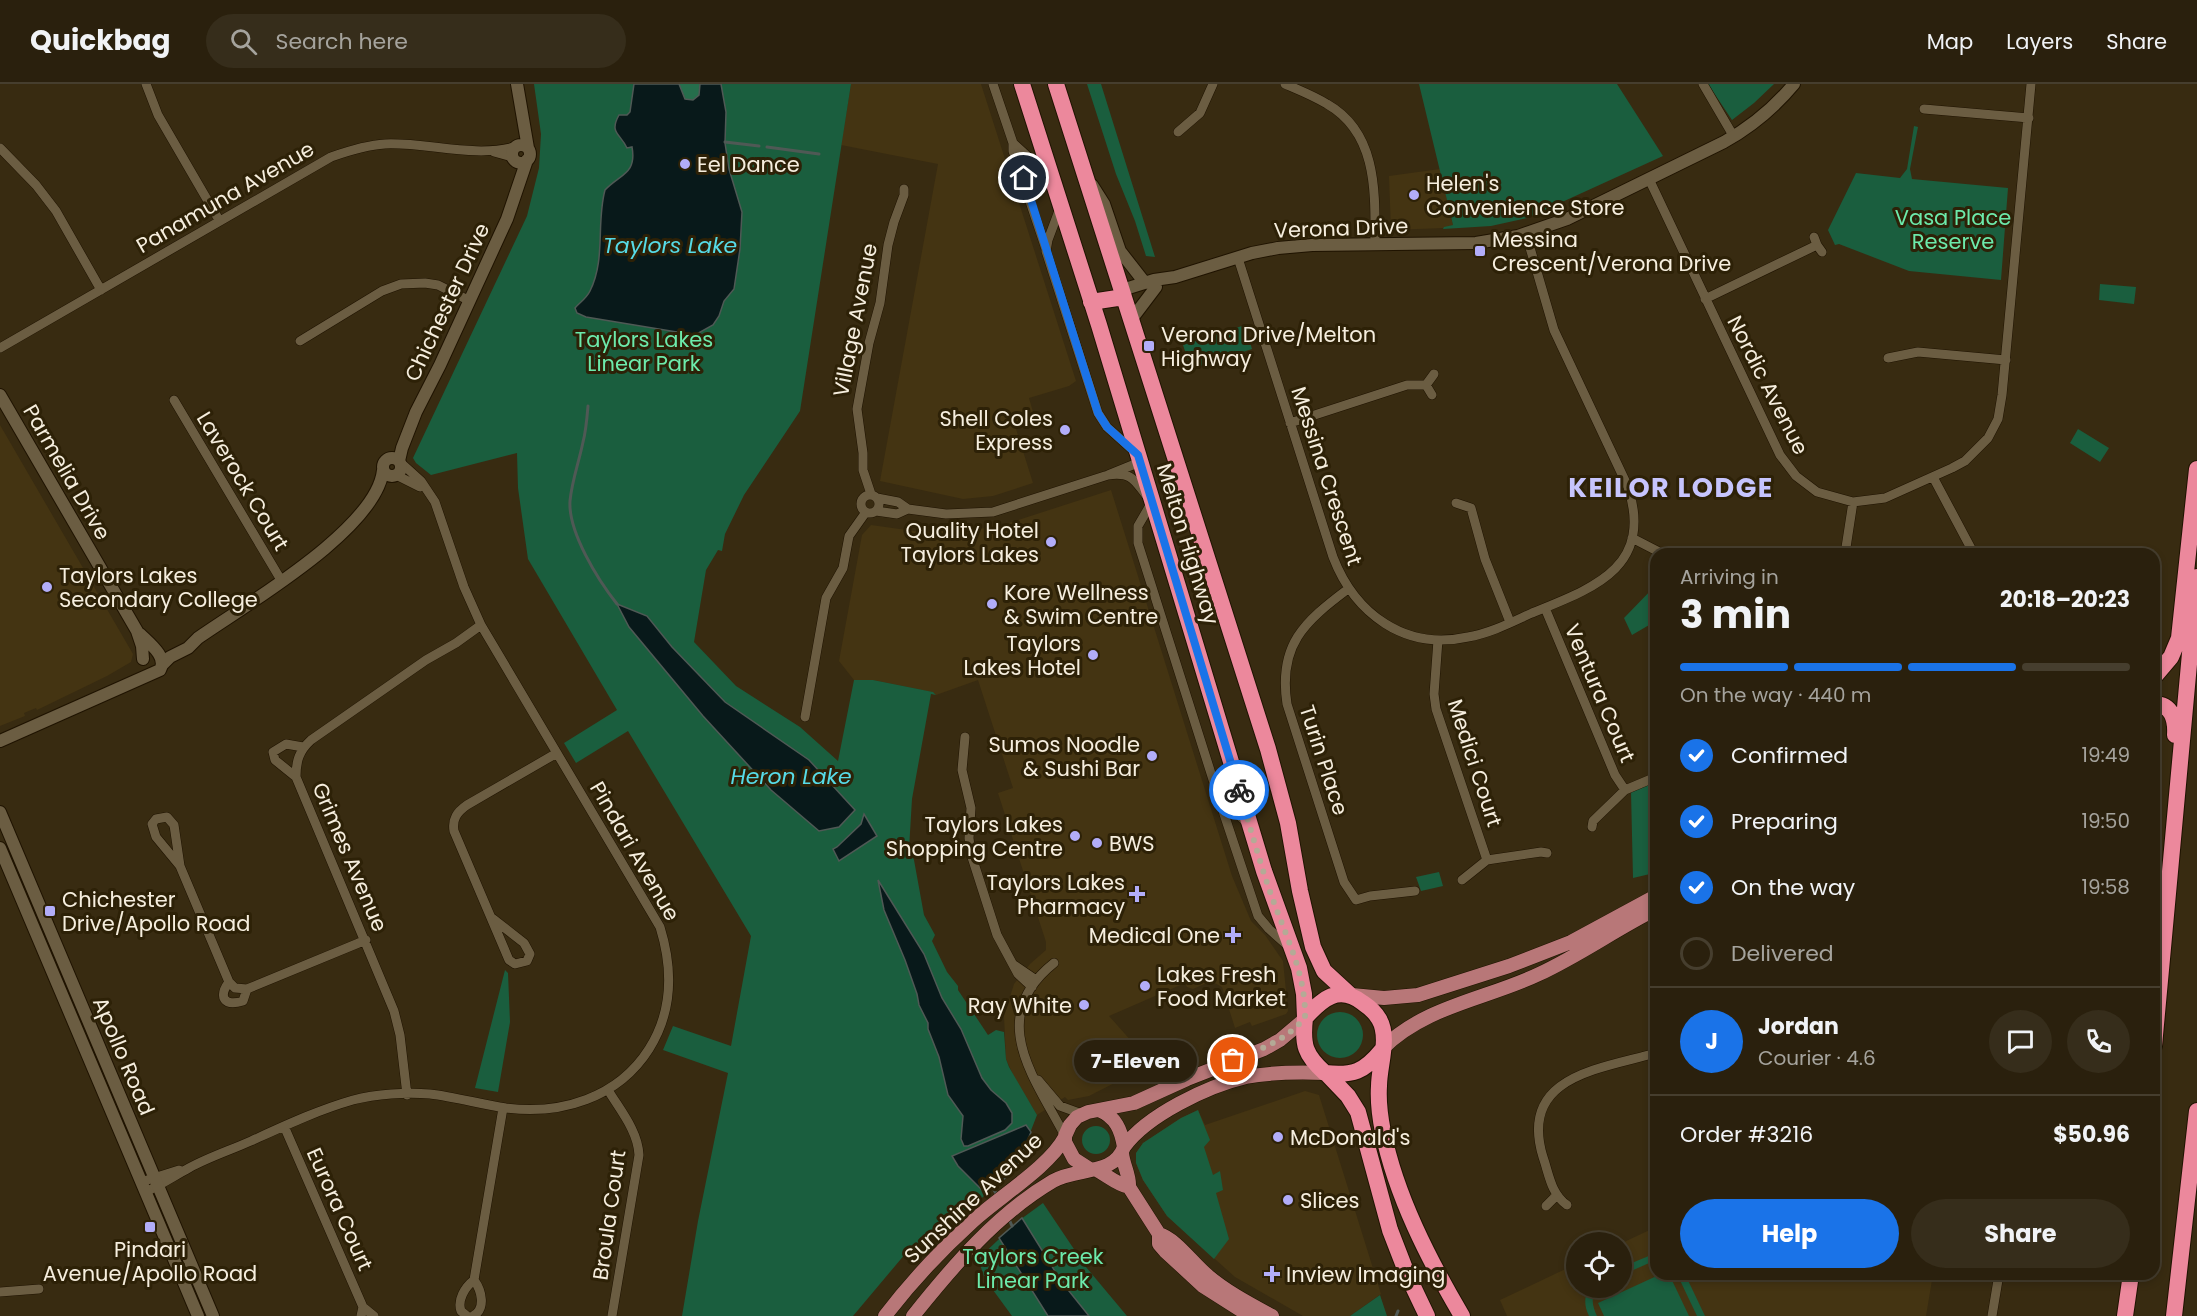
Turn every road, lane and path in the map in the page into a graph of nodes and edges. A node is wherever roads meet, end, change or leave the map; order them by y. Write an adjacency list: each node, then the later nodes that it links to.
1 (146, 84): 27 (street)
2 (517, 84): 14 (street, Chichester Drive)
3 (993, 84): 17 (street)
4 (1022, 84): 23 (highway, Melton Highway)
5 (1056, 84): 21 (highway, Melton Highway)
6 (1214, 84): 15 (street)
7 (1285, 84): 11 (street)
8 (1703, 84): 16 (street)
9 (1794, 84): 16 (street, Verona Drive)
10 (2031, 84): 13 (street, Nordic Avenue)
11 (1301, 87): 29 (street)
12 (1924, 109): 13 (street)
13 (2029, 118): 43 (street, Nordic Avenue)
14 (522, 120): 19 (street, Chichester Drive); 20 (street, Chichester Drive)
15 (1178, 132)
16 (1734, 137): 22 (street, Verona Drive)
17 (1013, 143): 23 (street); 31 (street)
18 (0, 148): 34 (street)
19 (514, 153): 20 (street); 25 (street, Chichester Drive); 27 (street, Panamuna Avenue)
20 (528, 154): 25 (street, Chichester Drive)
21 (1085, 174): 33 (street); 35 (highway, Melton Highway)
22 (1648, 179): 28 (street, Verona Drive); 36 (street, Nordic Avenue)
23 (1053, 180): 26 (highway, Melton Highway)
24 (904, 189): 55 (street, Village Avenue)
25 (517, 191): 37 (street, Chichester Drive)
26 (1061, 207): 31 (street); 38 (highway, Melton Highway)
27 (219, 220): 34 (street, Panamuna Avenue)
28 (1526, 234): 29 (street, Verona Drive); 63 (street, Messina Crescent)
29 (1375, 244): 32 (street, Verona Drive)
30 (1818, 245): 36 (street)
31 (1046, 251): 50 (street)
32 (1238, 258): 33 (street, Verona Drive); 49 (street, Messina Crescent)
33 (1151, 285): 35 (street, Verona Drive); 39 (street)
34 (101, 290): 41 (street, Panamuna Avenue)
35 (1123, 294): 38 (highway); 39 (highway, Melton Highway)
36 (1705, 299): 58 (street, Nordic Avenue)
37 (470, 301): 40 (street); 51 (street, Chichester Drive)
38 (1091, 302): 50 (highway, Melton Highway)
39 (1131, 320): 109 (highway, Melton Highway)
40 (300, 341)
41 (0, 348)
42 (1888, 358): 43 (street)
43 (2006, 360): 54 (street, Nordic Avenue)
44 (1434, 374): 45 (street)
45 (1426, 384): 47 (street); 49 (street)
46 (0, 395): 73 (street, Parmelia Drive)
47 (1432, 395)
48 (174, 400): 68 (street, Laverock Court)
49 (1290, 423): 69 (street, Messina Crescent)
50 (1139, 458): 53 (street); 57 (highway, Melton Highway)
51 (393, 467): 68 (street, Chichester Drive); 72 (street, Pindari Avenue)
52 (2197, 469): 77 (highway)
53 (1108, 475): 57 (street); 61 (street)
54 (1933, 477): 58 (street, Nordic Avenue); 66 (street)
55 (874, 496): 61 (street); 62 (street); 62 (street)
56 (1479, 501): 60 (street)
57 (1152, 502): 88 (street); 91 (highway, Melton Highway)
58 (1853, 502): 65 (street)
59 (1456, 503): 60 (street)
60 (1471, 508): 71 (street)
61 (908, 509): 62 (street)
62 (871, 512): 80 (street)
63 (1632, 538): 64 (street); 70 (street, Messina Crescent)
64 (1651, 548)
65 (1846, 548)
66 (1971, 548)
67 (2197, 577): 105 (highway)
68 (281, 580): 76 (street, Chichester Drive)
69 (1348, 589): 74 (street, Messina Crescent); 97 (street, Turin Place)
70 (1545, 608): 71 (street, Messina Crescent); 87 (street, Ventura Court)
71 (1510, 622): 74 (street, Messina Crescent)
72 (483, 629): 83 (street); 84 (street, Pindari Avenue)
73 (137, 631): 75 (street, Parmelia Drive); 76 (street, Parmelia Drive)
74 (1438, 640): 94 (street, Medici Court)
75 (143, 660): 76 (street, Chichester Drive); 76 (street); 78 (street, Chichester Drive)
76 (158, 660): 78 (street, Chichester Drive)
77 (2160, 670)
78 (110, 691): 82 (street, Chichester Drive)
79 (2160, 704): 99 (highway)
80 (806, 717)
81 (965, 737): 107 (street)
82 (3, 741)
83 (303, 747): 85 (street, Grimes Avenue); 85 (street)
84 (557, 753): 101 (street); 115 (street, Pindari Avenue)
85 (296, 777): 102 (street, Grimes Avenue)
86 (1650, 780): 87 (street, Ventura Court)
87 (1625, 790): 90 (street, Ventura Court)
88 (1220, 795): 91 (street); 103 (street)
89 (0, 812): 125 (street, Apollo Road)
90 (1592, 827)
91 (1251, 829): 103 (highway, Melton Highway)
92 (0, 848): 126 (street, Apollo Road)
93 (1547, 853): 94 (street, Medici Court)
94 (1487, 860): 96 (street, Medici Court)
95 (180, 866): 95 (street); 106 (street)
96 (1462, 880)
97 (1415, 891)
98 (1650, 899): 109 (main road)
99 (2160, 903)
100 (1650, 913): 111 (main road)
101 (492, 918): 101 (street)
102 (366, 940): 108 (street); 116 (street, Grimes Avenue)
103 (1293, 950): 110 (highway, Melton Highway)
104 (1054, 963): 107 (street)
105 (2160, 973)
106 (229, 982): 108 (street); 108 (street)
107 (1034, 984): 113 (street)
108 (247, 989)
109 (1350, 995): 110 (highway); 111 (highway)
110 (1305, 1018): 114 (highway); 118 (main road)
111 (1382, 1049): 114 (highway); 149 (highway)
112 (1650, 1056): 128 (street)
113 (1027, 1066): 120 (street); 122 (street)
114 (1325, 1073): 123 (main road); 148 (highway)
115 (608, 1090): 117 (street, Pindari Avenue); 143 (street, Broula Court)
116 (404, 1095): 117 (street, Pindari Avenue); 121 (street, Pindari Avenue)
117 (504, 1108): 131 (street)
118 (1099, 1110): 120 (main road); 123 (main road)
119 (2197, 1111): 152 (highway)
120 (1082, 1114): 122 (main road)
121 (284, 1126): 125 (street, Pindari Avenue); 137 (street, Eurora Court)
122 (1065, 1136): 124 (main road); 144 (main road, Sunshine Avenue)
123 (1123, 1150): 124 (main road); 127 (main road)
124 (1093, 1170): 127 (main road); 145 (main road, Sunshine Avenue)
125 (156, 1182): 126 (street, Pindari Avenue); 139 (street, Apollo Road)
126 (143, 1187): 138 (street, Apollo Road)
127 (1129, 1187): 134 (main road)
128 (1556, 1196): 129 (street); 130 (street)
129 (1567, 1205)
130 (1546, 1206)
131 (474, 1280): 141 (street); 142 (street)
132 (1998, 1280): 150 (street)
133 (2130, 1280): 151 (highway)
134 (1208, 1283): 146 (main road); 147 (main road)
135 (39, 1289): 136 (street)
136 (0, 1292)
137 (362, 1311): 140 (street, Eurora Court)
138 (198, 1316)
139 (213, 1316)
140 (374, 1316)
141 (467, 1316)
142 (473, 1316)
143 (612, 1316)
144 (885, 1316)
145 (913, 1316)
146 (1250, 1316)
147 (1272, 1316)
148 (1427, 1316)
149 (1462, 1316)
150 (1992, 1316)
151 (2125, 1316)
152 (2174, 1316)

